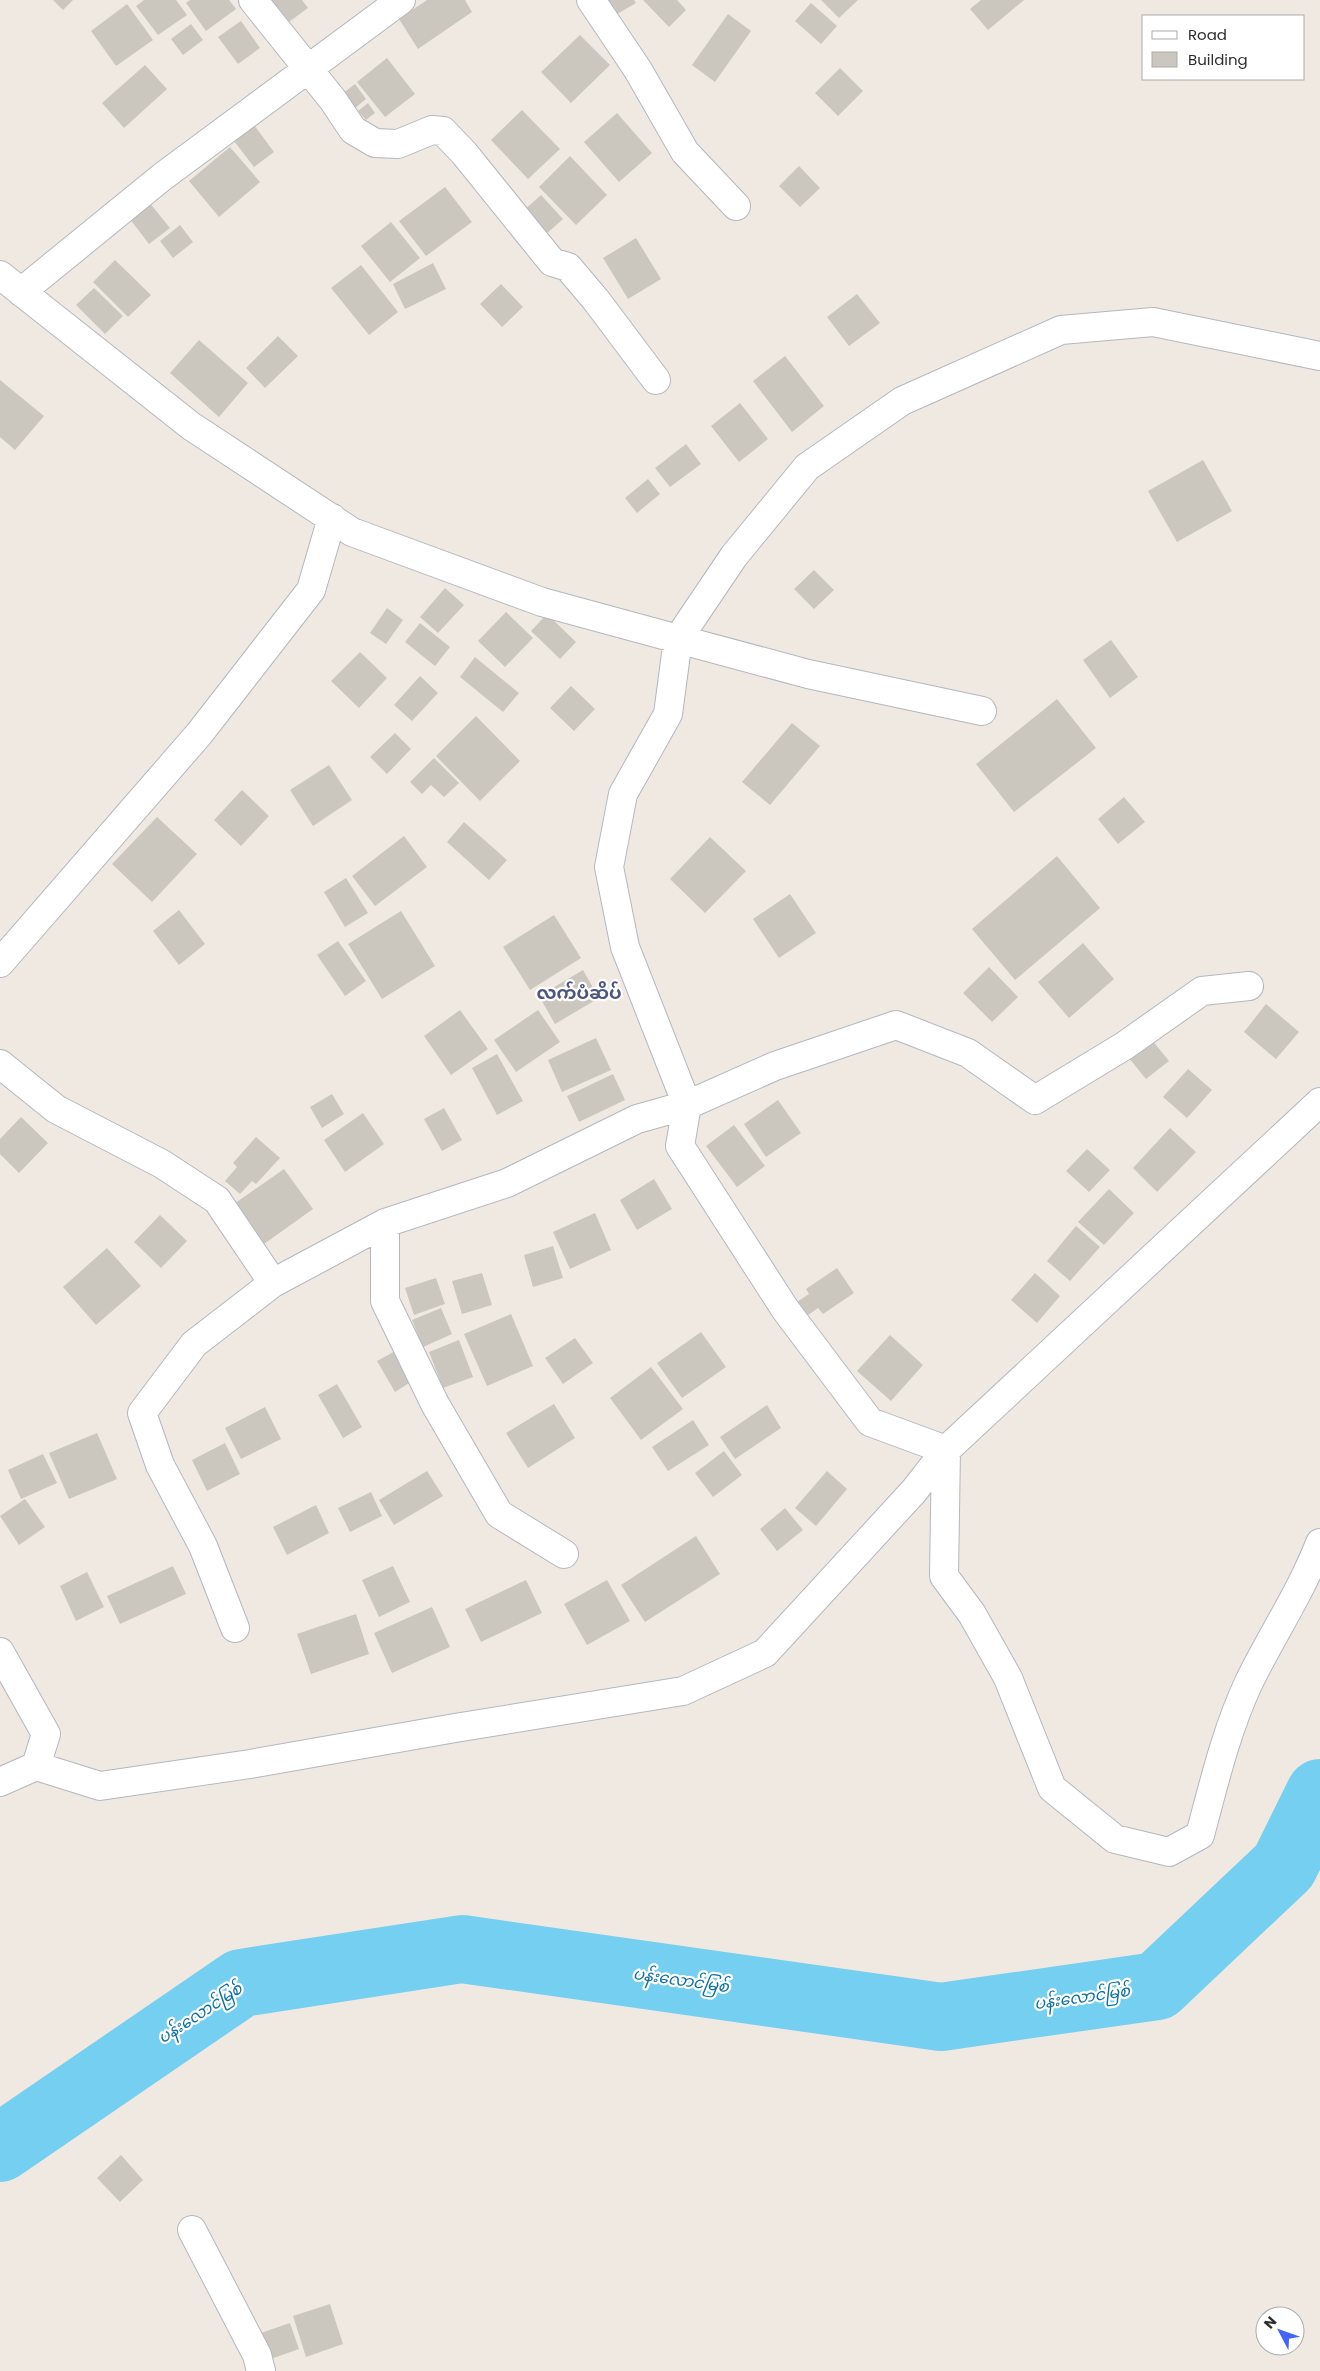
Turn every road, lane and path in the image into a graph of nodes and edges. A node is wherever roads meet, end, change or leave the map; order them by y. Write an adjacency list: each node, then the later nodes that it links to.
1 (253, 0): 4 (street)
2 (401, 0): 4 (street)
3 (591, 0): 5 (street)
4 (306, 69): 7 (street); 9 (street)
5 (736, 206)
6 (0, 275): 7 (street)
7 (22, 292): 10 (street)
8 (1320, 356): 11 (street)
9 (656, 380)
10 (332, 518): 11 (street); 13 (street)
11 (678, 639): 12 (street); 17 (street)
12 (982, 711)
13 (0, 963)
14 (1249, 986): 17 (street)
15 (0, 1064): 19 (street)
16 (1320, 1102): 20 (street)
17 (686, 1105): 18 (street); 20 (street)
18 (385, 1223): 19 (street); 22 (street)
19 (272, 1283): 23 (street)
20 (946, 1450): 21 (street); 25 (street)
21 (1320, 1543)
22 (564, 1554)
23 (235, 1628)
24 (0, 1652): 25 (street)
25 (36, 1766): 26 (street)
26 (0, 1782)
27 (192, 2230): 28 (street)
28 (261, 2371)

